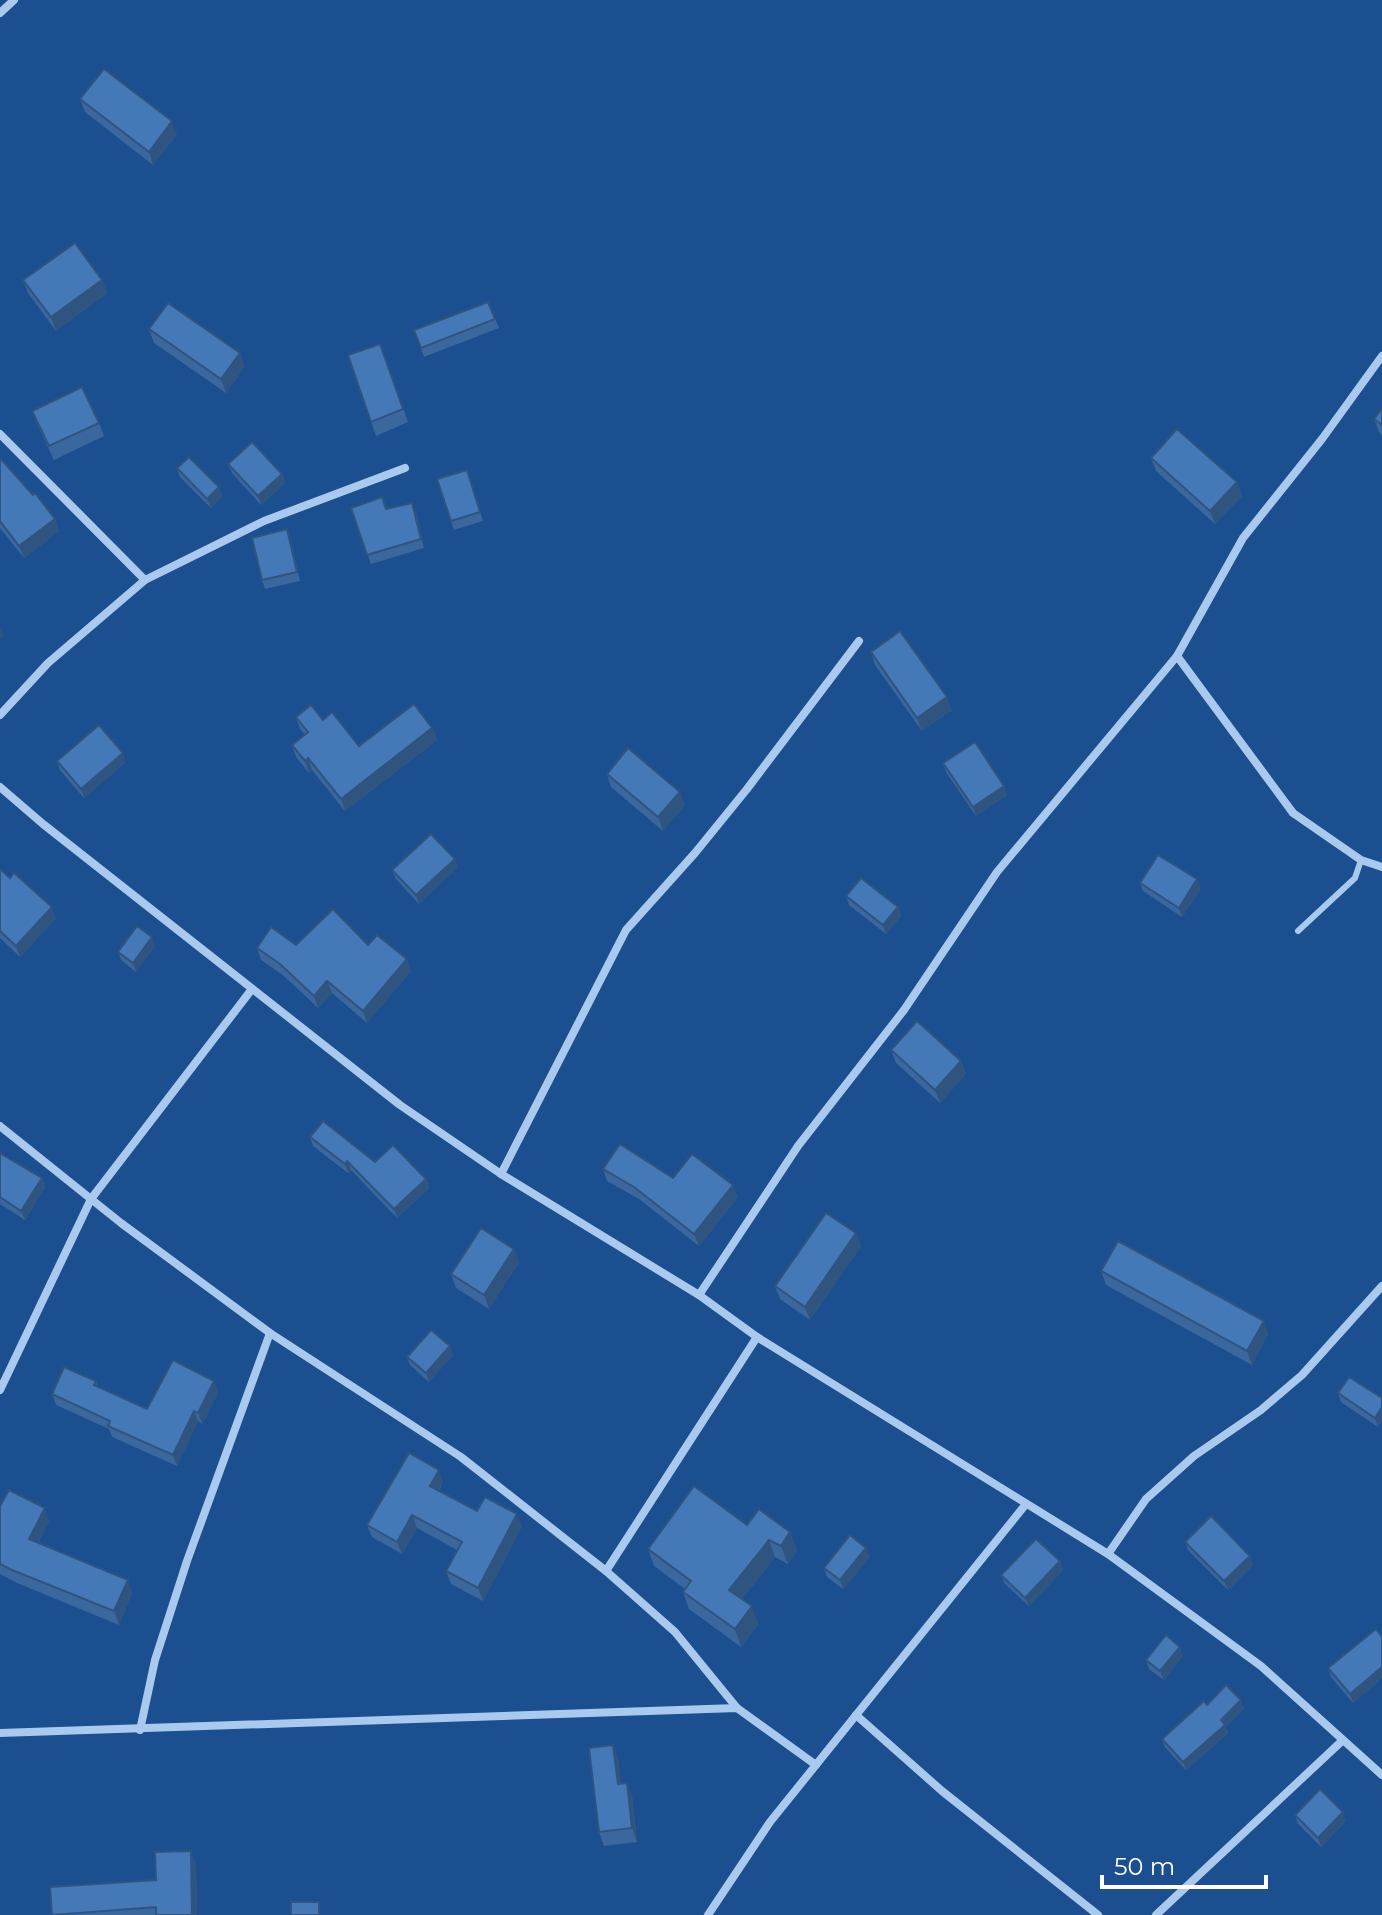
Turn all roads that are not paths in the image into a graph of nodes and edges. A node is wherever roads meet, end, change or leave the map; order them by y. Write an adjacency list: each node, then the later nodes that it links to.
1 (14, 0): 2 (street)
2 (0, 13)
3 (1382, 356): 8 (street)
4 (0, 434): 6 (street)
5 (405, 468): 6 (street)
6 (145, 580): 9 (street)
7 (859, 641): 16 (street)
8 (1177, 656): 11 (street); 19 (street)
9 (0, 715)
10 (0, 787): 14 (street)
11 (1361, 860): 12 (street); 13 (lane)
12 (1382, 867)
13 (1298, 931)
14 (252, 989): 16 (street); 17 (street)
15 (0, 1126): 17 (street)
16 (501, 1174): 19 (street)
17 (91, 1199): 20 (street); 22 (street)
18 (1382, 1286): 24 (street)
19 (699, 1295): 21 (street)
20 (270, 1333): 25 (street); 28 (street)
21 (757, 1337): 23 (street); 25 (street)
22 (0, 1390)
23 (1026, 1504): 24 (street); 27 (street)
24 (1108, 1554): 30 (street)
25 (606, 1571): 26 (street)
26 (737, 1708): 28 (street); 31 (street)
27 (856, 1715): 31 (street); 34 (street)
28 (140, 1730): 29 (street)
29 (0, 1733)
30 (1343, 1740): 32 (street); 35 (street)
31 (816, 1765): 33 (street)
32 (1382, 1775)
33 (708, 1915)
34 (1098, 1915)
35 (1156, 1915)

